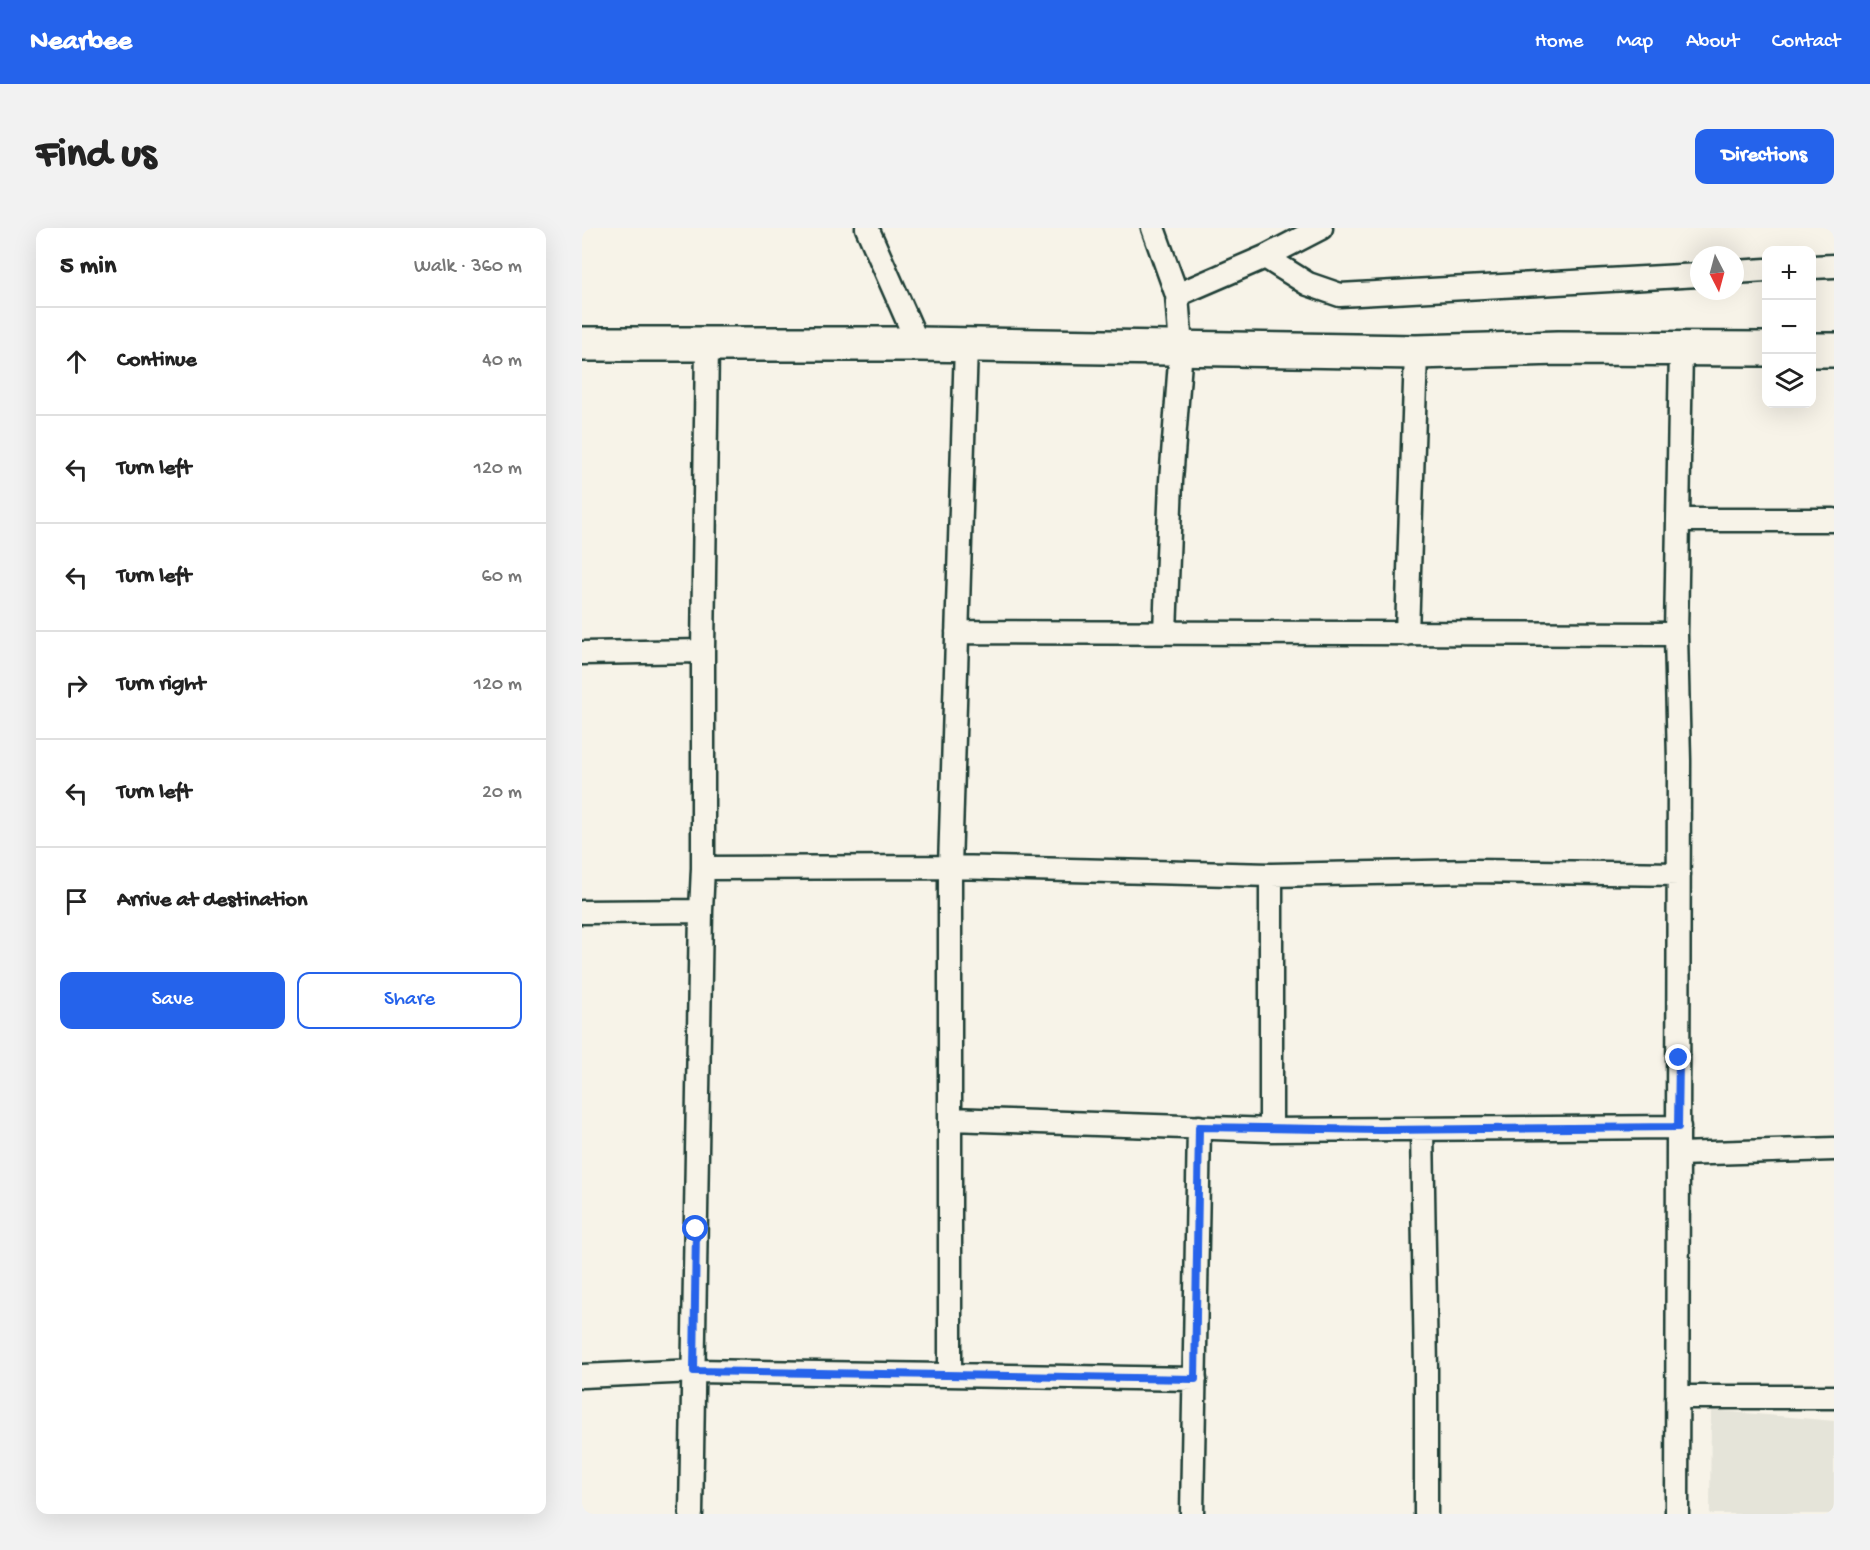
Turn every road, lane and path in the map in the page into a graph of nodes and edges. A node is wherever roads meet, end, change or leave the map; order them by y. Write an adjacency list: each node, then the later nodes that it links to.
1 (867, 228): 13 (street)
2 (1153, 228): 10 (street)
3 (1321, 228): 4 (street)
4 (1265, 257): 9 (street); 10 (street)
5 (1834, 266): 6 (street)
6 (1816, 267)
7 (1762, 270): 8 (street)
8 (1744, 271)
9 (1690, 276)
10 (1177, 296): 15 (street)
11 (582, 344): 12 (street)
12 (707, 344): 13 (street); 27 (street)
13 (918, 344): 14 (street)
14 (966, 345): 15 (street); 23 (street)
15 (1181, 348): 20 (street); 24 (street)
16 (1681, 349): 17 (street); 20 (street); 21 (street)
17 (1762, 349)
18 (1816, 350): 19 (street)
19 (1834, 350)
20 (1416, 352): 25 (street)
21 (1679, 520): 22 (street); 26 (street)
22 (1834, 520)
23 (957, 632): 24 (street); 29 (street)
24 (1165, 632): 25 (street)
25 (1407, 634): 26 (street)
26 (1676, 634): 32 (street)
27 (703, 651): 28 (street); 30 (street)
28 (582, 653)
29 (950, 867): 30 (street); 31 (street); 35 (street)
30 (703, 868): 33 (street)
31 (1271, 874): 32 (street); 38 (street)
32 (1679, 874): 37 (street)
33 (701, 911): 34 (street); 42 (street)
34 (582, 912)
35 (950, 1119): 36 (street); 43 (street)
36 (1199, 1127): 38 (street); 45 (street)
37 (1678, 1127): 39 (street); 41 (street)
38 (1271, 1130): 39 (street)
39 (1422, 1130): 50 (street)
40 (1834, 1149): 41 (street)
41 (1679, 1154): 46 (street)
42 (694, 1371): 43 (street); 44 (street); 48 (street)
43 (950, 1374): 45 (street)
44 (582, 1376)
45 (1195, 1379): 49 (street)
46 (1677, 1397): 47 (street); 51 (street)
47 (1834, 1397)
48 (691, 1514)
49 (1192, 1514)
50 (1426, 1514)
51 (1677, 1514)

